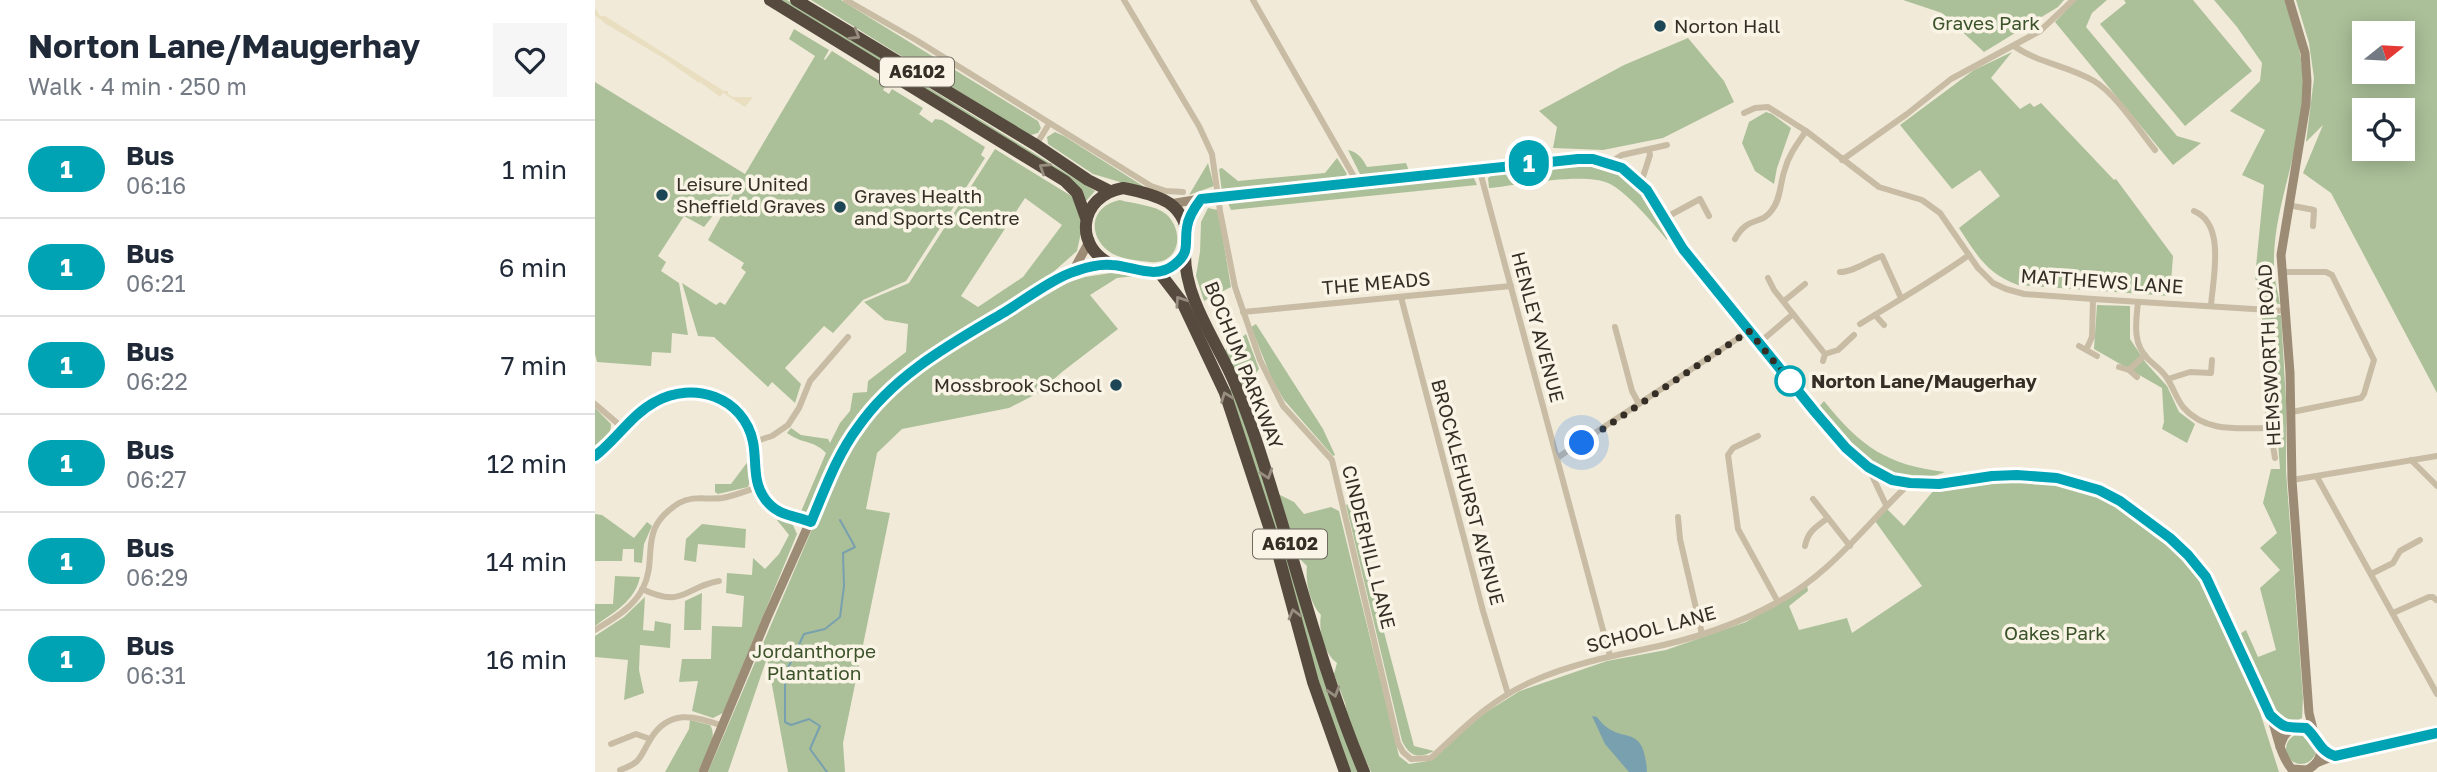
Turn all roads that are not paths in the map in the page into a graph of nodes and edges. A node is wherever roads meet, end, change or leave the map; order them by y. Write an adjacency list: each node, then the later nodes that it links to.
1 (770, 0): 31 (highway, A6102, one-way to 1)
2 (796, 0): 12 (highway, A6102, one-way to 12)
3 (846, 0): 10 (street)
4 (1124, 0): 23 (street, CINDERHILL LANE)
5 (1253, 0): 19 (street)
6 (2073, 0): 8 (street)
7 (2289, 0): 26 (street, HEMSWORTH ROAD)
8 (2014, 46): 15 (street); 16 (street)
9 (1744, 113): 11 (street, MATTHEWS LANE)
10 (1049, 124): 12 (street); 22 (street)
11 (1806, 131): 16 (street, MATTHEWS LANE); 35 (street)
12 (1036, 145): 21 (highway, A6102)
13 (1667, 145): 14 (street)
14 (1649, 149): 17 (street); 20 (street)
15 (2155, 150)
16 (1842, 160): 38 (street, MATTHEWS LANE)
17 (1609, 163): 18 (street); 20 (street)
18 (1479, 169): 19 (street); 46 (street, HENLEY AVENUE)
19 (1357, 182): 23 (street)
20 (1641, 183): 32 (street)
21 (1110, 191): 25 (highway); 31 (highway)
22 (1183, 192)
23 (1218, 196): 24 (street); 54 (street, CINDERHILL LANE)
24 (1201, 199): 25 (street); 34 (street)
25 (1170, 204): 34 (highway)
26 (2288, 205): 28 (street); 43 (street, HEMSWORTH ROAD)
27 (2323, 206): 28 (street)
28 (2314, 210): 33 (street)
29 (2194, 211): 52 (street)
30 (1709, 216): 32 (street)
31 (1086, 218): 36 (highway)
32 (1665, 218): 60 (street)
33 (2313, 226)
34 (1187, 228): 37 (highway)
35 (1735, 239)
36 (1090, 240): 39 (highway); 40 (street)
37 (1185, 251): 41 (highway); 127 (highway, BOCHUM PARKWAY / A6102, one-way to 127)
38 (1969, 255): 48 (street); 49 (street, MATTHEWS LANE)
39 (1112, 265): 40 (street); 41 (highway)
40 (1073, 271): 96 (street)
41 (1159, 272): 126 (highway, BOCHUM PARKWAY / A6102, one-way to 41)
42 (1840, 272): 48 (street)
43 (2282, 272): 53 (street, HEMSWORTH ROAD); 76 (street)
44 (1768, 278): 50 (street)
45 (1805, 284): 50 (street)
46 (1511, 286): 47 (street, THE MEADS); 83 (street, HENLEY AVENUE)
47 (1402, 297): 54 (street, THE MEADS); 109 (street, BROCKLEHURST AVENUE)
48 (1901, 298): 56 (street)
49 (2093, 299): 51 (street, MATTHEWS LANE); 65 (street)
50 (1784, 301): 55 (street)
51 (2138, 302): 52 (street, MATTHEWS LANE); 66 (street)
52 (2211, 305): 53 (street, MATTHEWS LANE)
53 (2285, 311): 76 (street, HEMSWORTH ROAD)
54 (1243, 312): 121 (street, CINDERHILL LANE)
55 (1793, 314): 61 (street); 63 (street)
56 (1875, 315): 57 (street); 58 (street)
57 (1860, 324)
58 (1884, 325)
59 (1615, 327): 75 (street)
60 (1749, 331): 63 (street); 75 (street)
61 (1854, 335)
62 (848, 337): 80 (street)
63 (1759, 343): 86 (street)
64 (2079, 345): 65 (street)
65 (2087, 348): 67 (street)
66 (2145, 355): 71 (street); 73 (street)
67 (2097, 356)
68 (2268, 356): 78 (street)
69 (2212, 360): 73 (street)
70 (2119, 367): 71 (street)
71 (2129, 370): 72 (street)
72 (2137, 377)
73 (2168, 379): 78 (street)
74 (595, 404): 77 (street)
75 (1639, 404): 83 (street)
76 (2292, 412): 88 (street, HEMSWORTH ROAD)
77 (623, 428): 80 (street); 81 (street)
78 (2270, 428): 84 (street)
79 (1758, 436): 104 (street)
80 (753, 442): 91 (street)
81 (595, 456)
82 (2437, 456): 85 (street)
83 (1557, 458): 108 (street, HENLEY AVENUE)
84 (2275, 458)
85 (2411, 460): 87 (street); 90 (street)
86 (1868, 467): 89 (street); 93 (street)
87 (2317, 477): 88 (street); 100 (street)
88 (2292, 480): 111 (street, HEMSWORTH ROAD)
89 (1910, 483): 93 (street, SCHOOL LANE); 112 (street)
90 (2437, 486)
91 (758, 488): 96 (street); 102 (street)
92 (1814, 499): 95 (street)
93 (1886, 505): 99 (street, SCHOOL LANE)
94 (1678, 517): 107 (street)
95 (1828, 518): 98 (street); 99 (street)
96 (811, 522): 113 (street)
97 (2420, 540): 100 (street)
98 (1805, 546)
99 (1850, 546): 104 (street, SCHOOL LANE)
100 (2371, 574): 105 (street)
101 (719, 581): 102 (street)
102 (642, 589): 106 (street)
103 (2436, 600): 105 (street)
104 (1778, 602): 107 (street, SCHOOL LANE)
105 (2393, 613): 110 (street)
106 (595, 630)
107 (1702, 634): 108 (street, SCHOOL LANE)
108 (1610, 656): 109 (street, SCHOOL LANE)
109 (1508, 694): 121 (street, SCHOOL LANE)
110 (2437, 694)
111 (2309, 713): 114 (street); 117 (street, HEMSWORTH ROAD)
112 (2270, 715): 114 (street); 119 (street)
113 (723, 726): 116 (street); 125 (street)
114 (2295, 729): 117 (street); 119 (street)
115 (2437, 733): 120 (street)
116 (650, 739): 118 (street); 123 (street)
117 (2317, 741): 120 (street); 122 (street)
118 (611, 744)
119 (2280, 747): 124 (street)
120 (2335, 756): 122 (street)
121 (1411, 759)
122 (2312, 768): 124 (street)
123 (621, 770)
124 (2293, 771)
125 (703, 772)
126 (1345, 772)
127 (1364, 772)

